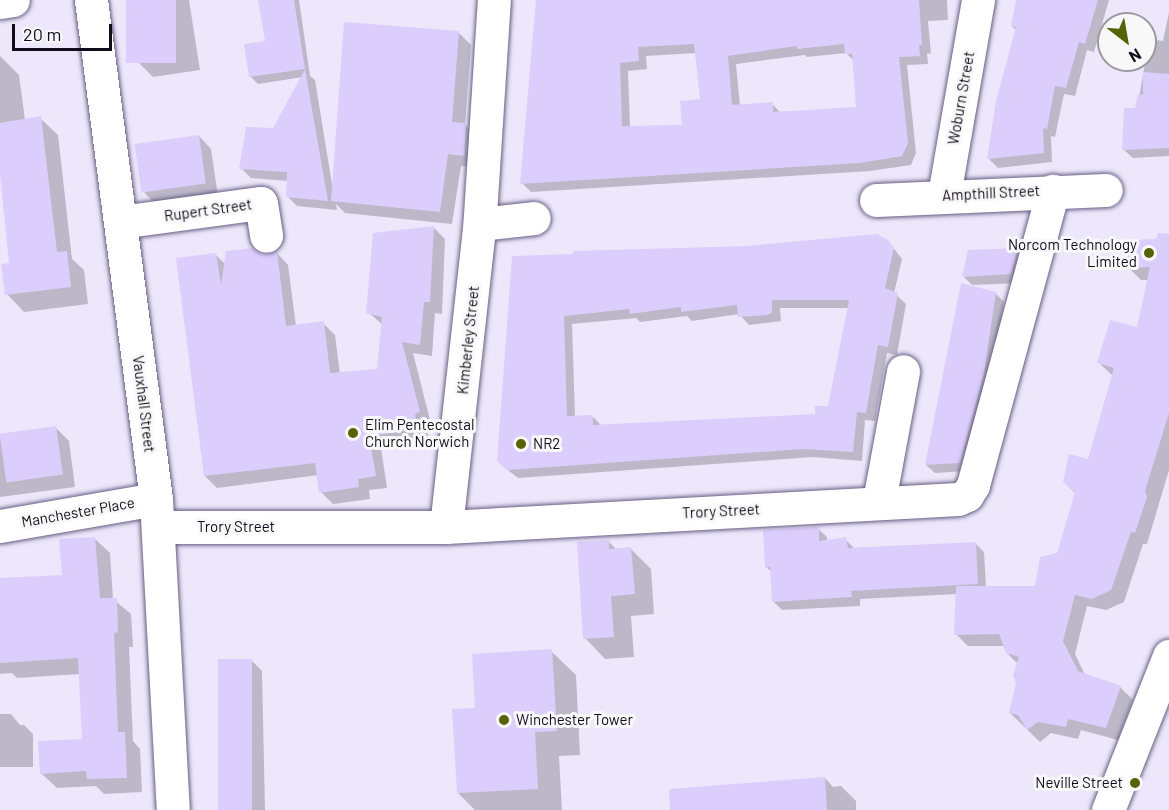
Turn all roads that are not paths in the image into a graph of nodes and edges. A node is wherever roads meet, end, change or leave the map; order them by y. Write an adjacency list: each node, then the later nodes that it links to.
1 (13, 0): 5 (street)
2 (91, 0): 11 (street, Vauxhall Street)
3 (495, 0): 12 (street, Kimberley Street)
4 (978, 0): 8 (street, Woburn Street)
5 (0, 2)
6 (1053, 190): 7 (street, Ampthill Street); 8 (street, Ampthill Street); 15 (street, Trory Street)
7 (1106, 190)
8 (944, 195): 9 (street, Ampthill Street)
9 (876, 200)
10 (534, 218): 12 (street)
11 (120, 222): 13 (street, Rupert Street); 16 (street, Vauxhall Street)
12 (480, 224): 18 (street, Kimberley Street)
13 (266, 236)
14 (903, 371): 15 (street)
15 (879, 501): 18 (street, Trory Street)
16 (157, 513): 17 (street, Manchester Place); 18 (street, Trory Street); 21 (street, Vauxhall Street)
17 (0, 526)
18 (446, 527)
19 (1169, 656): 20 (street)
20 (1159, 709): 22 (street)
21 (173, 810)
22 (1108, 810)

